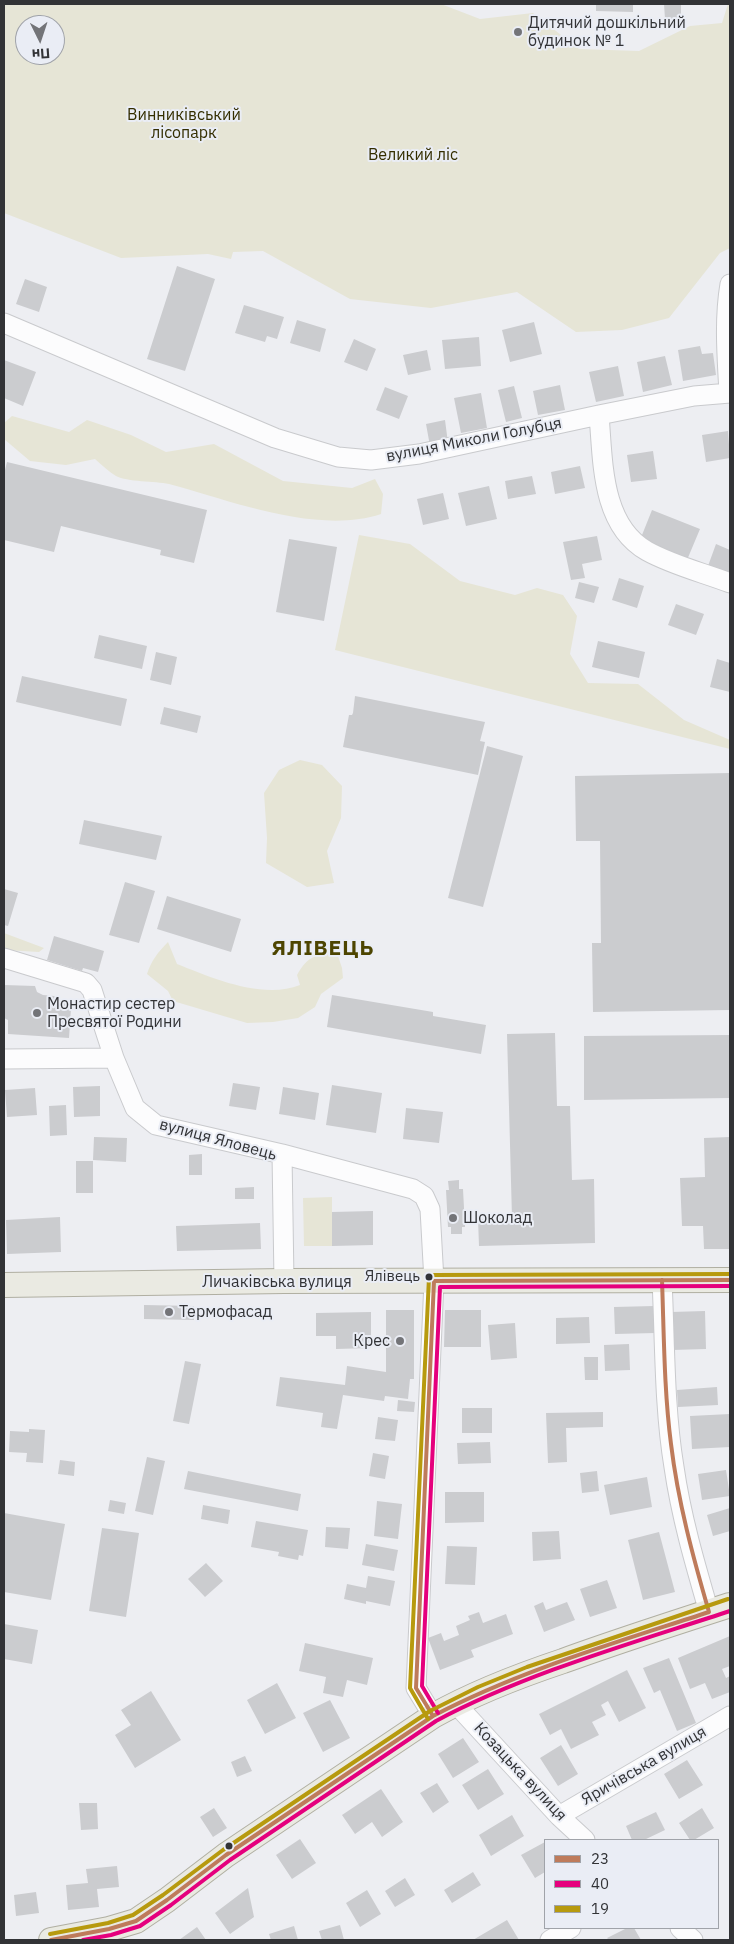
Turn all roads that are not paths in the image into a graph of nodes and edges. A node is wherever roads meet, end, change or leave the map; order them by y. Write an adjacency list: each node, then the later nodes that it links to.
1 (730, 284): 3 (street, вулиця Миколи Голубця)
2 (4, 323): 4 (street, вулиця Миколи Голубця)
3 (730, 393): 4 (street, вулиця Миколи Голубця)
4 (599, 415): 5 (street)
5 (730, 583)
6 (4, 958): 7 (street, вулиця Яловець)
7 (114, 1058): 8 (street); 9 (street, вулиця Яловець)
8 (4, 1059)
9 (282, 1154): 12 (street, вулиця Яловець); 13 (street)
10 (662, 1280): 11 (main road, Личаківська вулиця); 13 (main road, Личаківська вулиця); 15 (street)
11 (730, 1280)
12 (284, 1281): 13 (main road, Личаківська вулиця); 14 (main road, Личаківська вулиця)
13 (434, 1281): 17 (street)
14 (4, 1285)
15 (720, 1609): 16 (main road)
16 (455, 1703): 17 (main road); 19 (street, Козацька вулиця)
17 (433, 1716): 23 (main road)
18 (730, 1716): 19 (street, Яричівська вулиця)
19 (559, 1816): 20 (street, Козацька вулиця)
20 (584, 1839)
21 (569, 1929): 24 (street)
22 (681, 1929): 25 (street)
23 (52, 1940)
24 (550, 1940)
25 (694, 1940)

